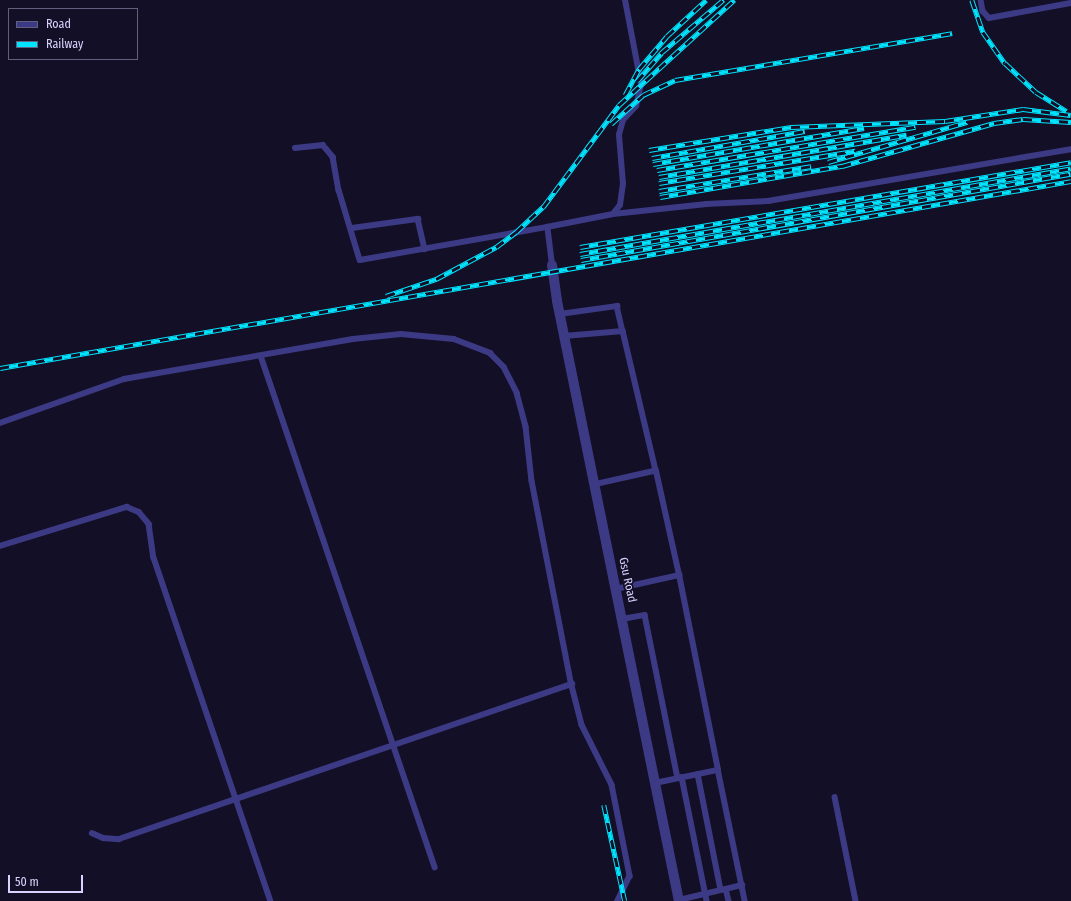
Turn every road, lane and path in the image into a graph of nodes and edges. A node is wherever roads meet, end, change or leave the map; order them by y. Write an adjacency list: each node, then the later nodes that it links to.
1 (625, 0): 6 (lane)
2 (981, 0): 3 (lane)
3 (1071, 3)
4 (295, 148): 8 (lane)
5 (1071, 149): 6 (lane)
6 (614, 214): 7 (lane)
7 (548, 227): 9 (lane); 10 (lane)
8 (352, 228): 9 (lane); 9 (lane)
9 (425, 249)
10 (552, 265): 11 (street, Gsu Road)
11 (560, 314): 12 (lane); 13 (street, Gsu Road)
12 (623, 331): 13 (lane); 16 (lane)
13 (564, 336): 17 (street, Gsu Road)
14 (262, 356): 15 (lane); 22 (lane); 23 (lane)
15 (0, 424)
16 (656, 471): 17 (lane); 19 (lane)
17 (594, 485): 20 (street, Gsu Road)
18 (0, 546): 29 (lane)
19 (678, 575): 20 (lane); 24 (lane)
20 (616, 589): 21 (street, Gsu Road)
21 (622, 619): 26 (lane); 27 (street, Gsu Road)
22 (572, 684): 23 (lane); 37 (lane)
23 (393, 744): 29 (lane); 31 (lane)
24 (718, 769): 25 (lane); 32 (lane)
25 (698, 774): 26 (lane); 33 (lane)
26 (680, 778): 27 (lane); 34 (lane)
27 (655, 784): 35 (street, Gsu Road)
28 (834, 797): 41 (lane)
29 (236, 798): 30 (lane); 36 (lane)
30 (92, 833)
31 (435, 867)
32 (742, 885): 33 (lane); 40 (lane)
33 (724, 889): 34 (lane); 39 (lane)
34 (706, 894): 35 (lane); 38 (lane)
35 (679, 900)
36 (271, 901)
37 (618, 901)
38 (707, 901)
39 (729, 901)
40 (745, 901)
41 (856, 901)

